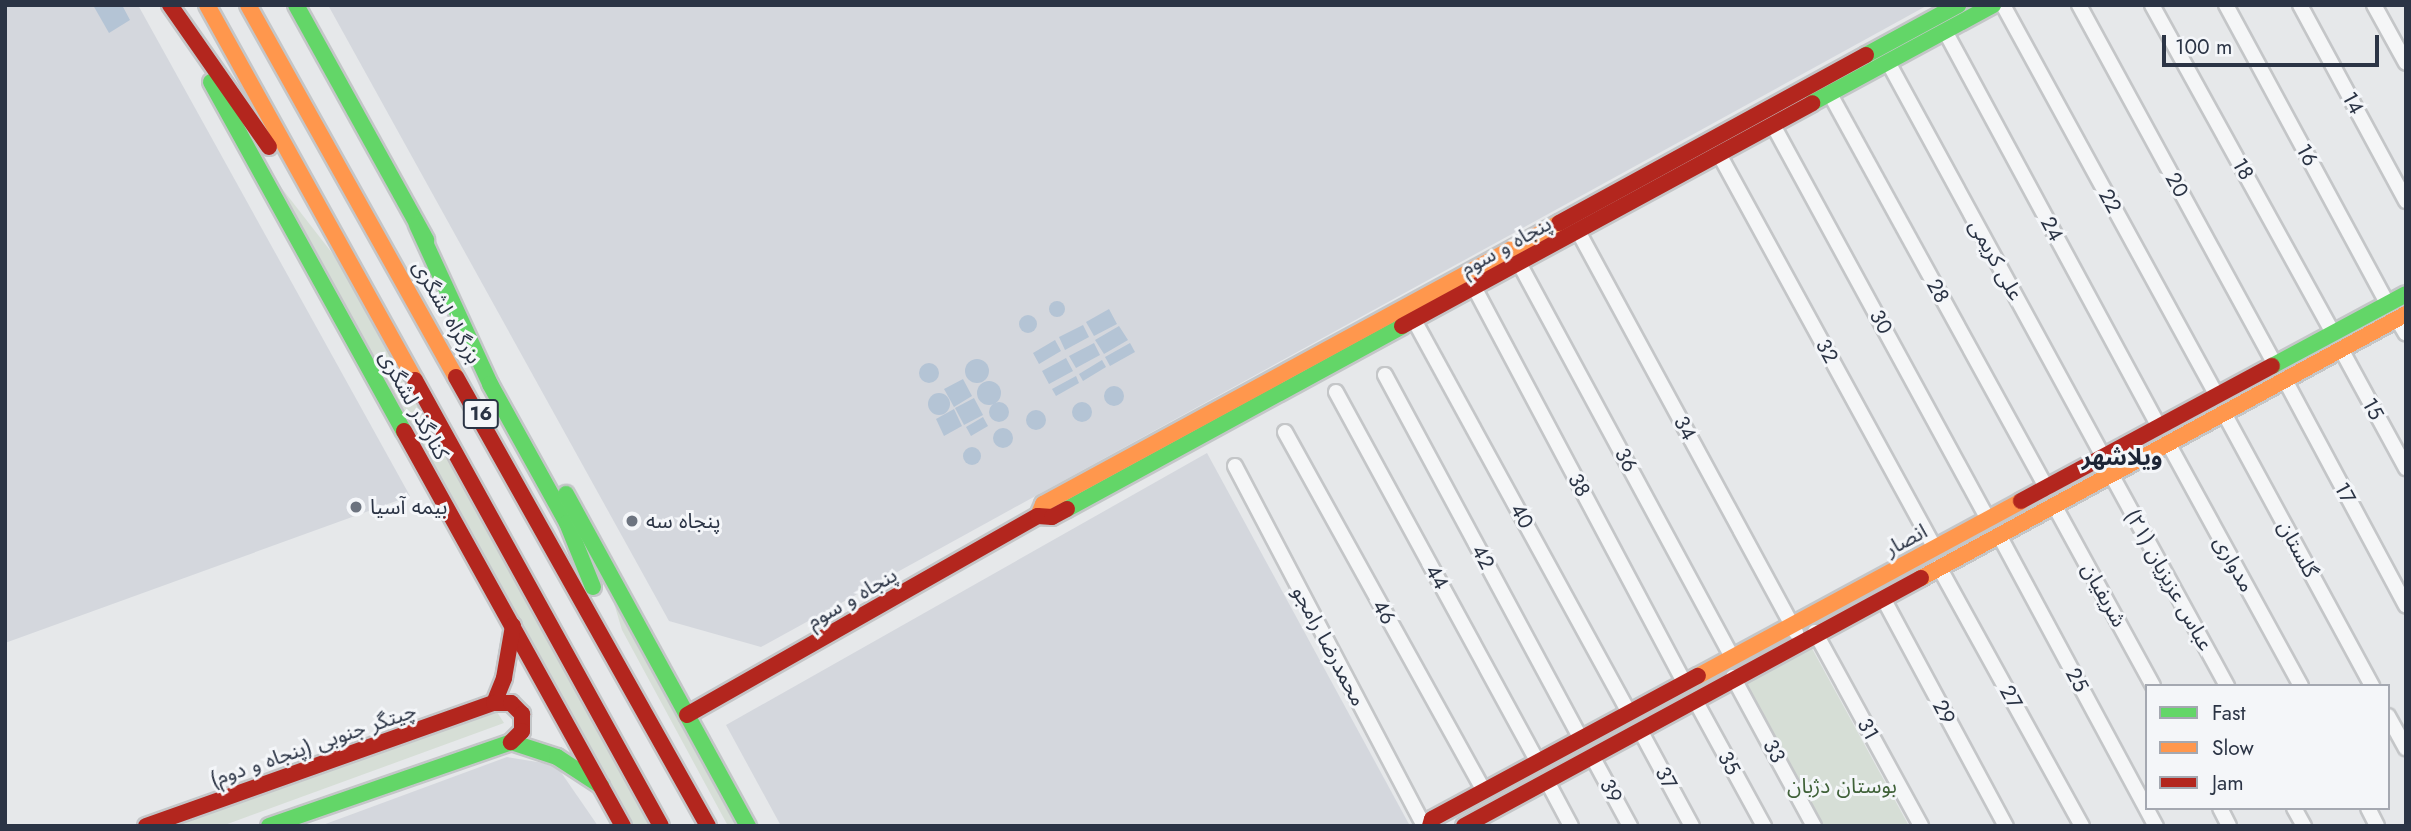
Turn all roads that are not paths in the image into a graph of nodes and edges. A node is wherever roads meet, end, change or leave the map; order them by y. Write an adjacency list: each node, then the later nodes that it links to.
1 (170, 5): 20 (main road); 54 (main road, کنارگذر لشگری)
2 (207, 5): 20 (main road, 16)
3 (248, 5): 64 (main road, بزرگراه لشگری / 16)
4 (296, 5): 21 (main road)
5 (1958, 5): 47 (main road, پنجاه و سوم)
6 (1993, 5): 13 (main road, پنجاه و سوم)
7 (2003, 5): 36 (street, 22)
8 (2079, 5): 32 (street, 20)
9 (2152, 5): 29 (street, 18)
10 (2226, 5): 26 (street, 16)
11 (2300, 5): 19 (street, 14)
12 (2374, 5): 15 (street)
13 (1944, 31): 14 (main road, پنجاه و سوم); 38 (street, 24)
14 (1888, 62): 16 (main road, پنجاه و سوم); 41 (street, علی کریمی)
15 (2406, 63)
16 (1830, 94): 17 (main road, پنجاه و سوم); 45 (street, 28)
17 (1773, 125): 18 (main road, پنجاه و سوم); 48 (street, 30)
18 (1719, 154): 22 (main road, پنجاه و سوم); 50 (street, 32)
19 (2406, 201)
20 (327, 222): 88 (main road, 16)
21 (417, 225): 64 (main road); 68 (main road)
22 (1578, 231): 23 (main road, پنجاه و سوم); 56 (street, 34)
23 (1519, 263): 24 (main road, پنجاه و سوم); 57 (street, 36)
24 (1474, 288): 28 (main road, پنجاه و سوم); 59 (street, 38)
25 (2406, 294): 26 (main road, انصار)
26 (2388, 304): 29 (main road, انصار)
27 (2402, 316): 30 (street); 31 (main road, انصار)
28 (1415, 320): 47 (main road, پنجاه و سوم); 67 (street, 40)
29 (2333, 333): 32 (main road, انصار)
30 (2406, 334)
31 (2341, 349): 34 (main road, انصار); 43 (street, 15)
32 (2275, 365): 36 (main road, انصار)
33 (1385, 375): 71 (street, 42)
34 (2285, 380): 37 (main road, انصار); 53 (street, 17)
35 (1336, 392): 75 (street, 44)
36 (2217, 396): 38 (main road, انصار)
37 (2224, 412): 40 (main road, انصار); 63 (street, گلستان)
38 (2159, 427): 41 (main road, انصار)
39 (1285, 432): 78 (street, 46)
40 (2168, 443): 44 (main road, انصار); 62 (street, مدواری)
41 (2104, 457): 45 (main road, انصار)
42 (1235, 466): 91 (street, محمدرضا رامجو)
43 (2406, 468)
44 (2111, 474): 46 (main road, انصار); 61 (street, عباس عزیزیان (۲۱))
45 (2047, 488): 48 (main road, انصار)
46 (2054, 505): 49 (main road, انصار); 60 (street, شریفیان)
47 (1038, 516): 68 (main road, پنجاه و سوم)
48 (1988, 519): 50 (main road, انصار)
49 (1999, 535): 51 (main road, انصار); 79 (street, 25)
50 (1935, 548): 56 (main road, انصار)
51 (1940, 568): 52 (main road, انصار); 101 (street, 27)
52 (1883, 598): 55 (main road, انصار); 100 (street, 29)
53 (2406, 606)
54 (513, 626): 66 (main road); 77 (main road, کنارگذر لشگری)
55 (1815, 632): 56 (main road, انصار); 99 (street, 31)
56 (1795, 633): 57 (main road, انصار); 58 (main road, انصار)
57 (1732, 657): 59 (main road, انصار)
58 (1733, 677): 65 (main road, انصار); 98 (street, 33)
59 (1685, 683): 67 (main road, انصار)
60 (2152, 684)
61 (2226, 684)
62 (2300, 684)
63 (2371, 684)
64 (632, 686): 89 (main road, بزرگراه لشگری / 16)
65 (1695, 700): 70 (main road, انصار); 97 (street, 35)
66 (494, 703): 72 (main road); 85 (main road, چیتگر جنوبی (پنجاه و دوم))
67 (1629, 713): 71 (main road, انصار)
68 (687, 715): 90 (main road)
69 (2390, 720): 73 (street)
70 (1640, 730): 74 (main road, انصار); 96 (street, 37)
71 (1581, 739): 75 (main road, انصار)
72 (511, 742): 77 (main road); 86 (main road)
73 (2406, 748)
74 (1592, 756): 76 (main road, انصار); 95 (street, 39)
75 (1538, 762): 78 (main road, انصار)
76 (1547, 781): 84 (main road, انصار); 94 (street)
77 (601, 786): 87 (main road, کنارگذر لشگری)
78 (1484, 791): 92 (main road, انصار)
79 (2145, 806)
80 (2147, 810): 102 (street, 25)
81 (2221, 810): 103 (street)
82 (2295, 810): 104 (street)
83 (2369, 810): 105 (street)
84 (1492, 819): 93 (main road, انصار)
85 (146, 826)
86 (269, 826)
87 (623, 826)
88 (661, 826)
89 (708, 826)
90 (748, 826)
91 (1424, 826)
92 (1430, 826)
93 (1464, 826)
94 (1571, 826)
95 (1630, 826)
96 (1692, 826)
97 (1764, 826)
98 (1814, 826)
99 (1921, 826)
100 (2006, 826)
101 (2082, 826)
102 (2156, 826)
103 (2229, 826)
104 (2304, 826)
105 (2377, 826)

